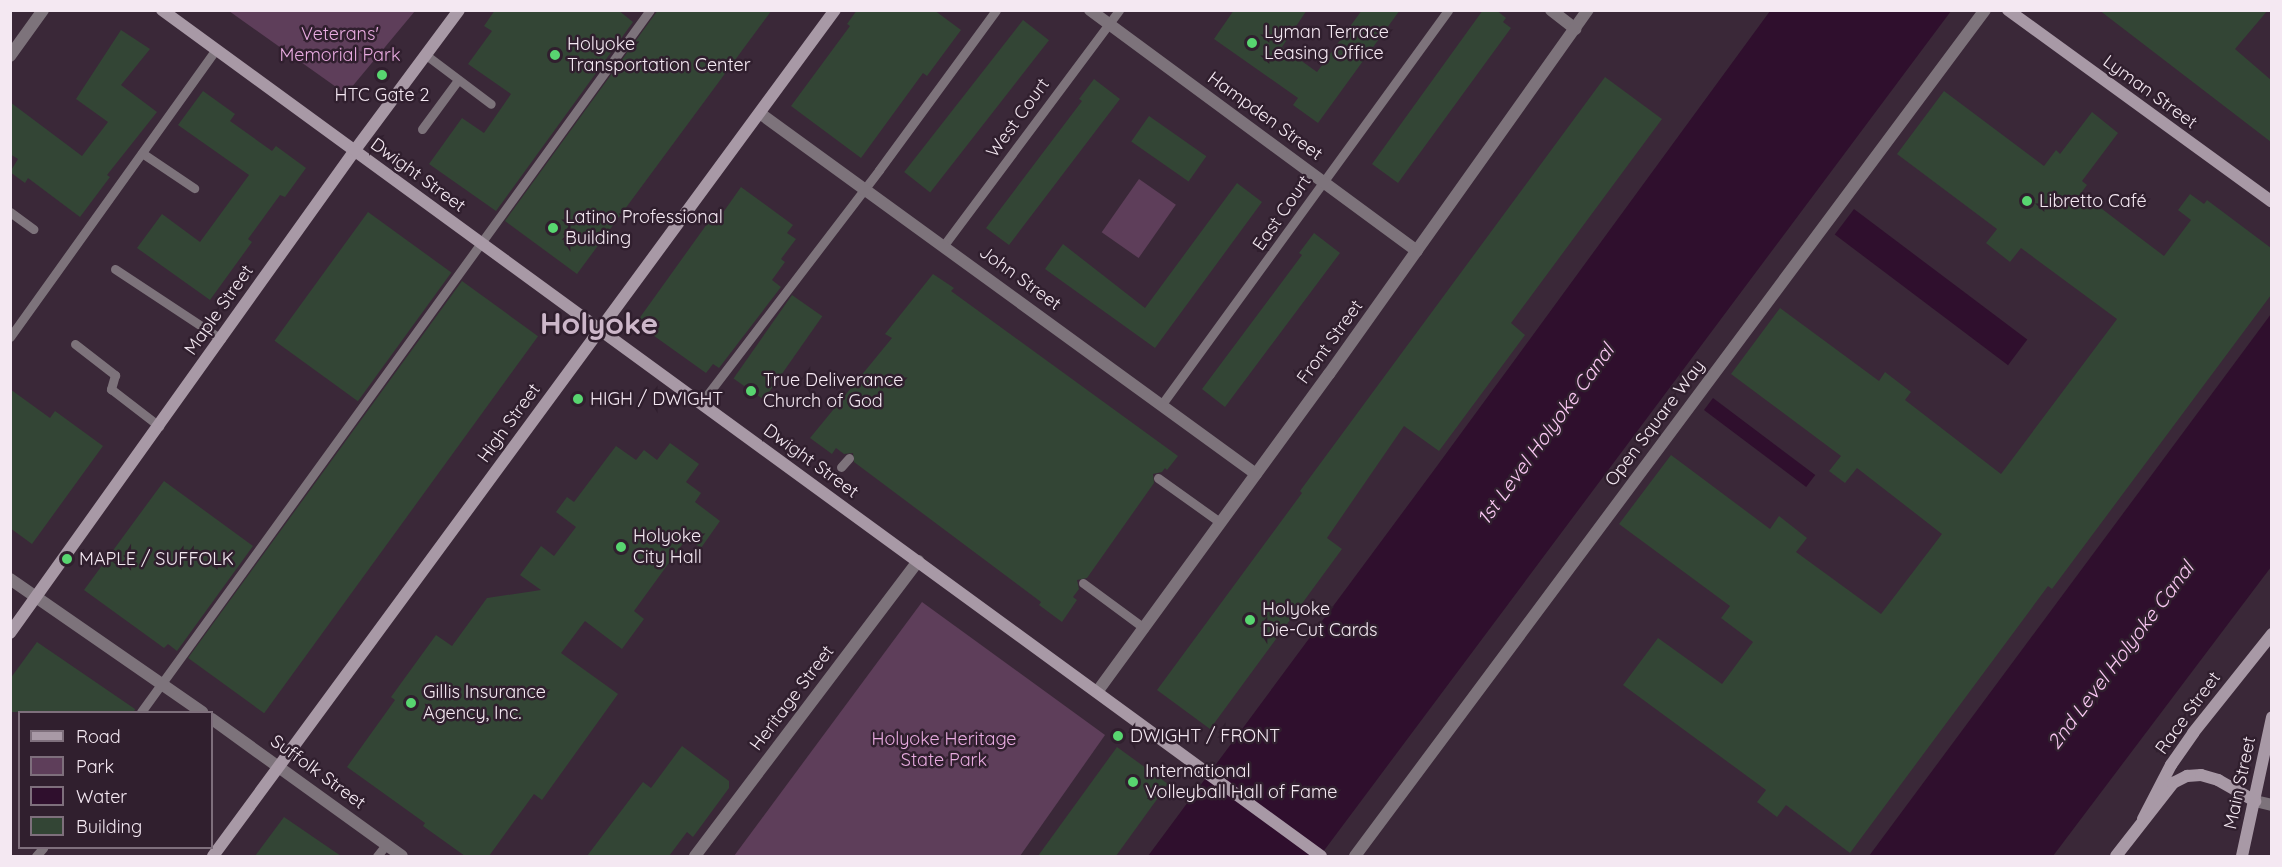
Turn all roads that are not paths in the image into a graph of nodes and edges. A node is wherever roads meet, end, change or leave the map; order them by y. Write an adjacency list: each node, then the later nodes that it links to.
1 (43, 10): 18 (street)
2 (162, 10): 16 (main road, Dwight Street)
3 (459, 10): 17 (main road, Maple Street)
4 (650, 10): 31 (lane)
5 (835, 10): 21 (main road, High Street)
6 (996, 10): 27 (lane)
7 (1090, 10): 14 (street, Hampden Street)
8 (1119, 10): 14 (lane, West Court)
9 (1448, 10): 25 (lane, East Court)
10 (1551, 10): 15 (street)
11 (1588, 10): 15 (street, Front Street)
12 (1985, 10): 70 (street, Open Square Way)
13 (2007, 10): 28 (main road, Lyman Street)
14 (1109, 24): 25 (street, Hampden Street); 32 (lane, West Court)
15 (1575, 29): 33 (street, Front Street)
16 (216, 49): 23 (main road, Dwight Street); 24 (lane)
17 (426, 55): 19 (lane); 23 (main road, Maple Street)
18 (10, 56)
19 (458, 80): 20 (lane); 22 (lane)
20 (491, 104)
21 (761, 114): 27 (street, John Street); 35 (main road, High Street)
22 (422, 129)
23 (355, 150): 31 (main road, Dwight Street); 37 (main road, Maple Street)
24 (142, 153): 26 (lane); 36 (lane)
25 (1324, 182): 33 (street, Hampden Street); 40 (lane, East Court)
26 (194, 188)
27 (865, 189): 32 (street, John Street); 39 (lane)
28 (2271, 202)
29 (10, 212): 30 (lane)
30 (33, 229)
31 (481, 243): 35 (main road, Dwight Street); 54 (lane)
32 (944, 245): 40 (street, John Street)
33 (1417, 251): 44 (street, Front Street)
34 (115, 269): 37 (lane)
35 (600, 330): 39 (main road, Dwight Street); 60 (main road, High Street)
36 (10, 337)
37 (221, 339): 41 (main road, Maple Street)
38 (75, 344): 41 (lane)
39 (701, 403): 47 (main road, Dwight Street)
40 (1162, 404): 44 (street, John Street)
41 (159, 426): 50 (main road, Maple Street)
42 (849, 458): 43 (lane)
43 (841, 467)
44 (1256, 474): 46 (street, Front Street)
45 (1158, 478): 46 (lane)
46 (1221, 523): 51 (street, Front Street)
47 (918, 561): 55 (main road, Dwight Street); 68 (street, Heritage Street)
48 (10, 579): 50 (street)
49 (1083, 583): 51 (lane)
50 (36, 598): 52 (main road, Maple Street); 54 (street)
51 (1144, 628): 55 (street, Front Street)
52 (10, 633)
53 (2271, 634): 63 (main road, Race Street)
54 (161, 684): 56 (lane); 57 (street)
55 (1097, 692): 69 (main road, Dwight Street)
56 (142, 711)
57 (201, 711)
58 (2271, 717): 61 (main road, Main Street)
59 (213, 720): 60 (street, Suffolk Street)
60 (279, 765): 64 (street, Suffolk Street); 65 (main road, High Street)
61 (2255, 801): 62 (street); 63 (main road, Race Street); 72 (main road, Main Street)
62 (2271, 805)
63 (2143, 819): 71 (main road, Race Street)
64 (386, 845): 66 (lane); 67 (street, Suffolk Street)
65 (213, 856)
66 (377, 856)
67 (402, 856)
68 (695, 856)
69 (1321, 856)
70 (1355, 856)
71 (2116, 856)
72 (2242, 856)

